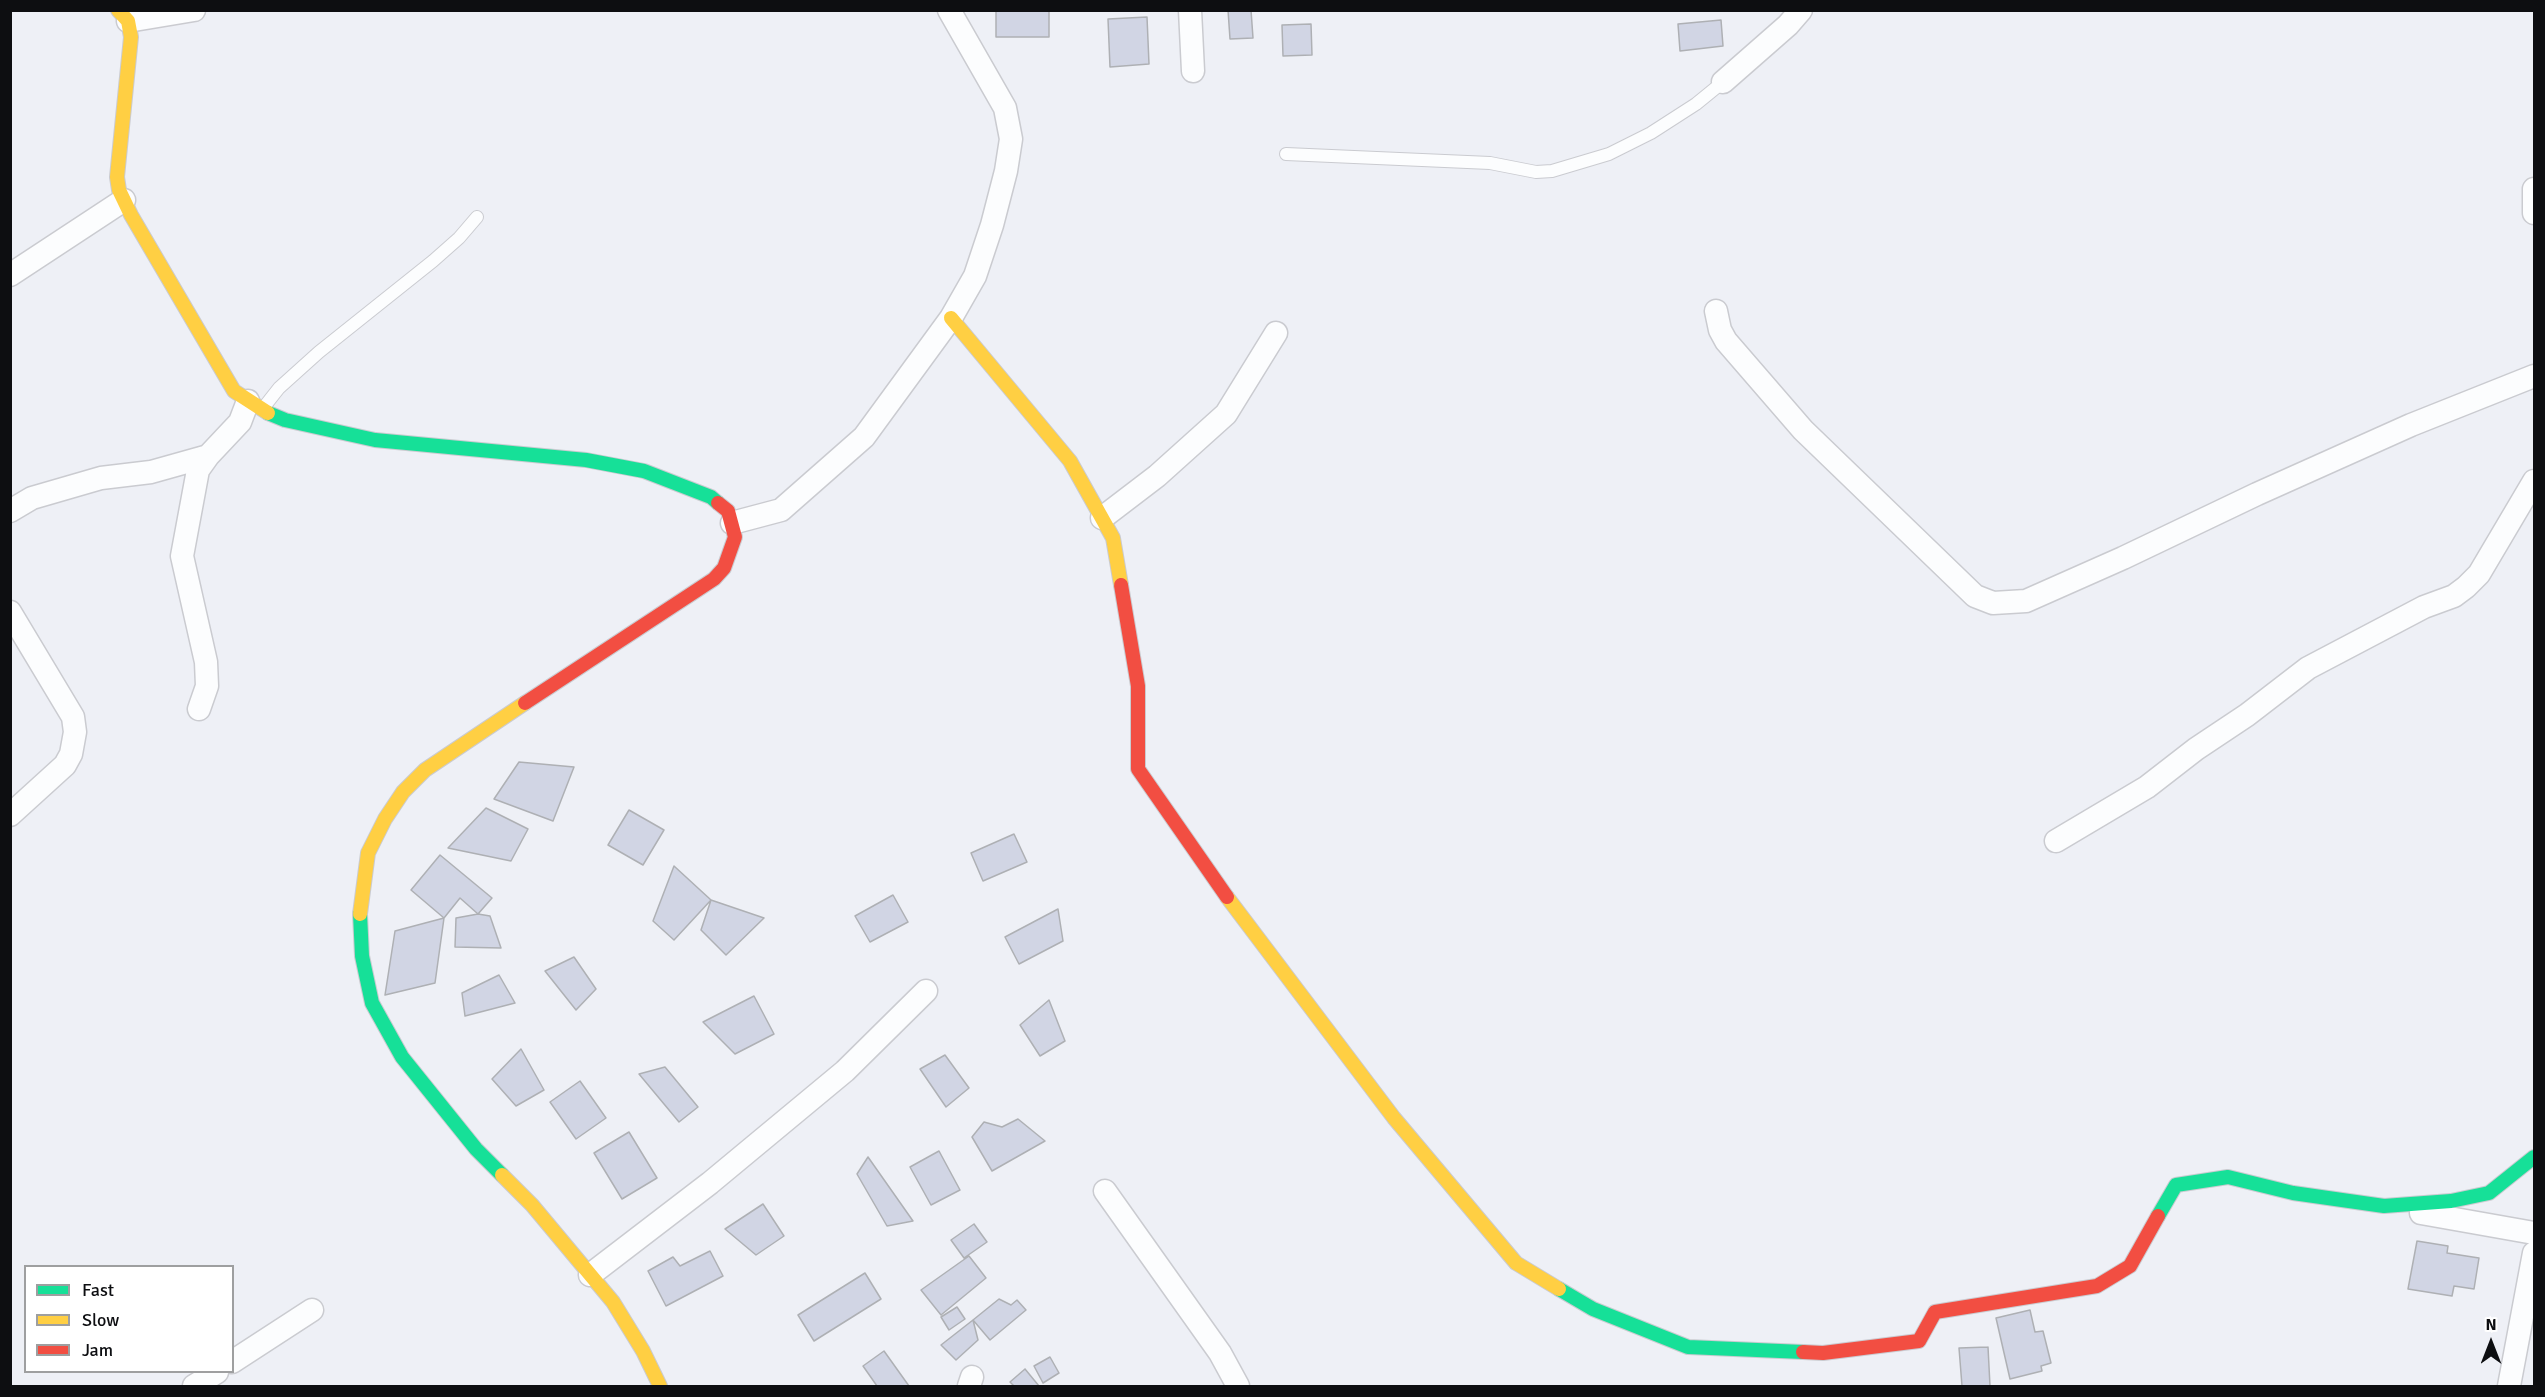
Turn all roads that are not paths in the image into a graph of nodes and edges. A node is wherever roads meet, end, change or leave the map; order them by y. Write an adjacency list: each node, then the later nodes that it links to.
1 (194, 10): 5 (street)
2 (949, 10): 15 (street)
3 (1190, 10): 6 (street)
4 (1801, 10): 7 (street)
5 (123, 16): 10 (street)
6 (1193, 71)
7 (1723, 82): 8 (lane)
8 (1286, 154)
9 (2535, 189): 11 (street)
10 (123, 200): 13 (street); 18 (street)
11 (2535, 213)
12 (477, 217): 18 (lane)
13 (10, 275)
14 (1716, 311): 17 (street)
15 (951, 318): 22 (street); 23 (street)
16 (1276, 333): 22 (street)
17 (2535, 376)
18 (255, 405): 19 (street); 23 (street)
19 (208, 456): 21 (street); 25 (street)
20 (2535, 481): 27 (street)
21 (10, 511)
22 (1102, 518): 31 (street)
23 (732, 523): 34 (street)
24 (10, 612): 26 (street)
25 (199, 709)
26 (10, 815)
27 (2055, 840)
28 (926, 991): 34 (street)
29 (2535, 1157): 31 (street)
30 (1105, 1191): 40 (street)
31 (2384, 1206): 32 (street)
32 (2535, 1233)
33 (2535, 1253): 41 (street)
34 (590, 1275): 39 (street)
35 (312, 1310): 36 (street)
36 (234, 1361)
37 (214, 1373): 38 (street)
38 (194, 1386)
39 (660, 1386)
40 (1239, 1386)
41 (2509, 1386)

